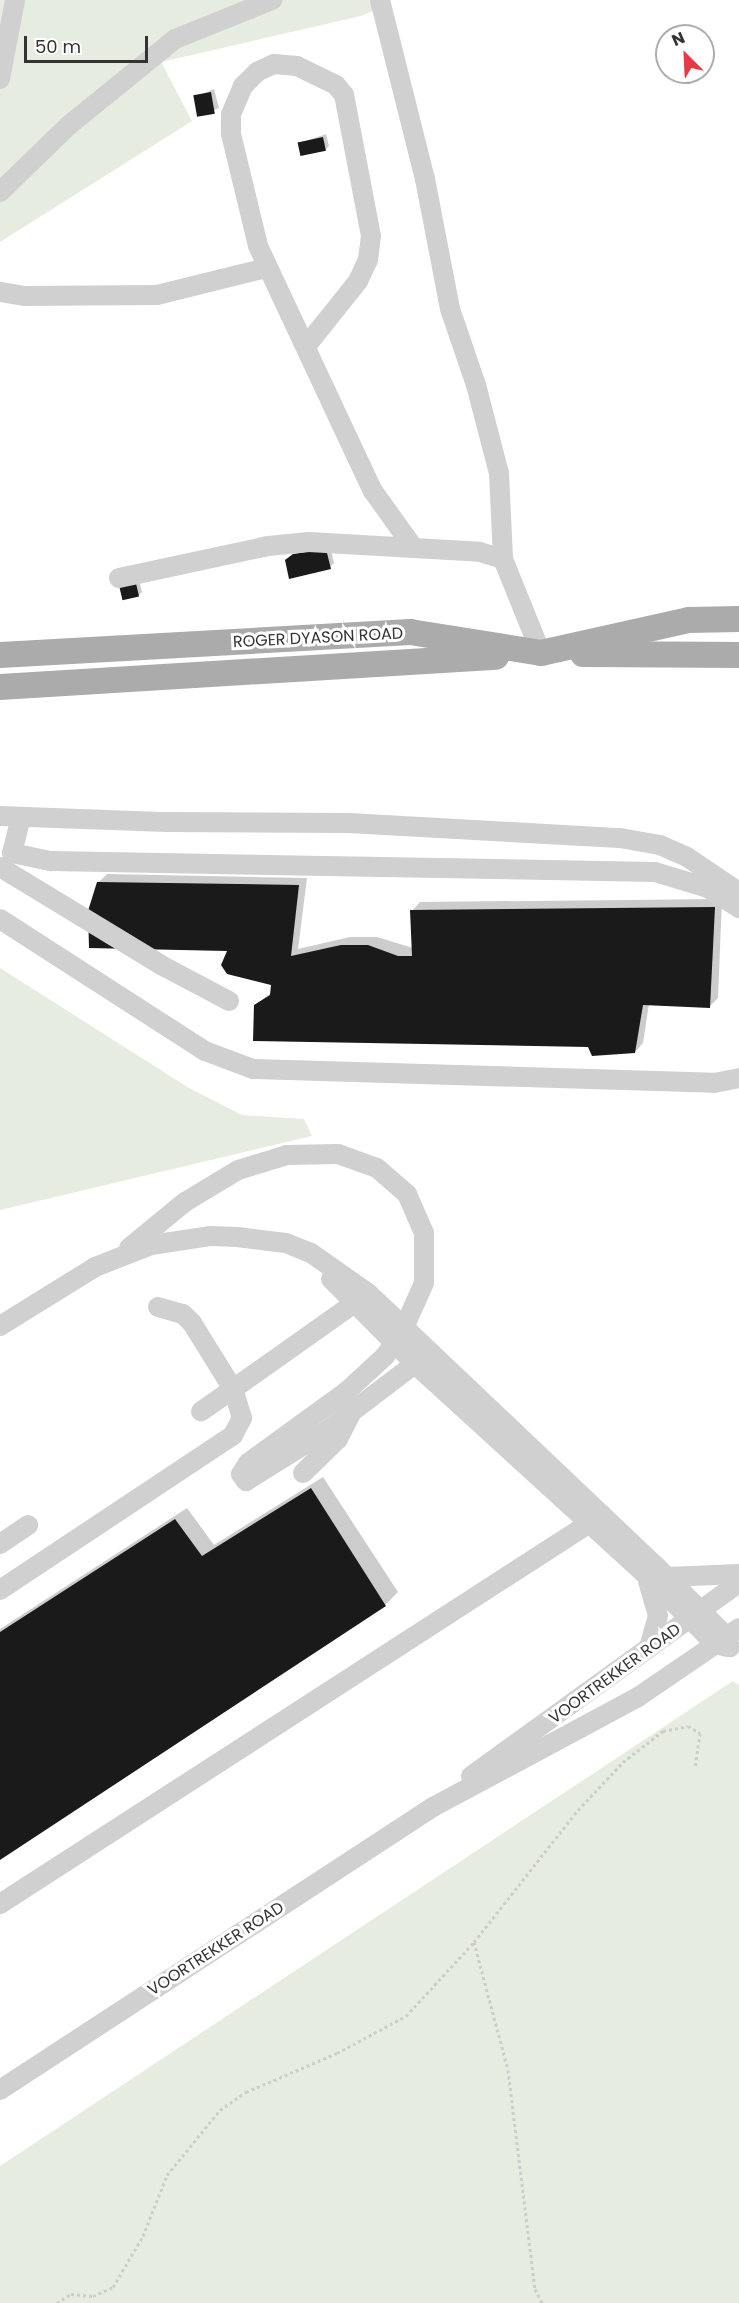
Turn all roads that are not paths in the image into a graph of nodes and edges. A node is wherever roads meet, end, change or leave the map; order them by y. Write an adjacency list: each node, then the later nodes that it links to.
1 (15, 0): 4 (street)
2 (272, 0): 5 (street)
3 (380, 0): 10 (street)
4 (0, 79)
5 (0, 192)
6 (266, 268): 7 (street); 8 (street); 8 (street)
7 (0, 292)
8 (307, 345): 9 (street)
9 (413, 547): 10 (street); 11 (street)
10 (503, 559): 13 (street)
11 (119, 578)
12 (739, 619): 13 (main road, ROGER DYASON ROAD)
13 (541, 653): 14 (main road, ROGER DYASON ROAD)
14 (0, 655)
15 (739, 655): 16 (main road, ROGER DYASON ROAD)
16 (0, 687)
17 (0, 816): 18 (street)
18 (21, 817): 19 (street); 20 (street)
19 (660, 845): 21 (street); 22 (street)
20 (4, 859): 21 (street); 25 (street)
21 (655, 872): 23 (street)
22 (739, 892)
23 (739, 908)
24 (0, 919): 26 (street)
25 (229, 1001)
26 (739, 1078)
27 (123, 1254): 28 (street); 30 (street); 34 (street, bridge)
28 (363, 1299): 31 (street); 32 (street)
29 (158, 1307): 32 (street)
30 (0, 1326)
31 (422, 1358): 34 (street); 36 (street)
32 (233, 1389): 33 (street); 43 (street)
33 (201, 1411)
34 (351, 1413): 35 (street)
35 (303, 1473)
36 (596, 1520): 40 (street); 41 (street); 48 (street)
37 (28, 1526): 38 (street)
38 (0, 1544)
39 (739, 1574): 41 (street)
40 (646, 1575): 44 (street); 46 (street)
41 (667, 1577): 44 (street)
42 (739, 1583): 44 (street, VOORTREKKER ROAD)
43 (0, 1590)
44 (695, 1615): 45 (street); 46 (street, VOORTREKKER ROAD)
45 (730, 1641): 47 (street, VOORTREKKER ROAD)
46 (649, 1647): 47 (street, VOORTREKKER ROAD)
47 (433, 1807): 49 (street, VOORTREKKER ROAD)
48 (0, 1904)
49 (0, 2090)

